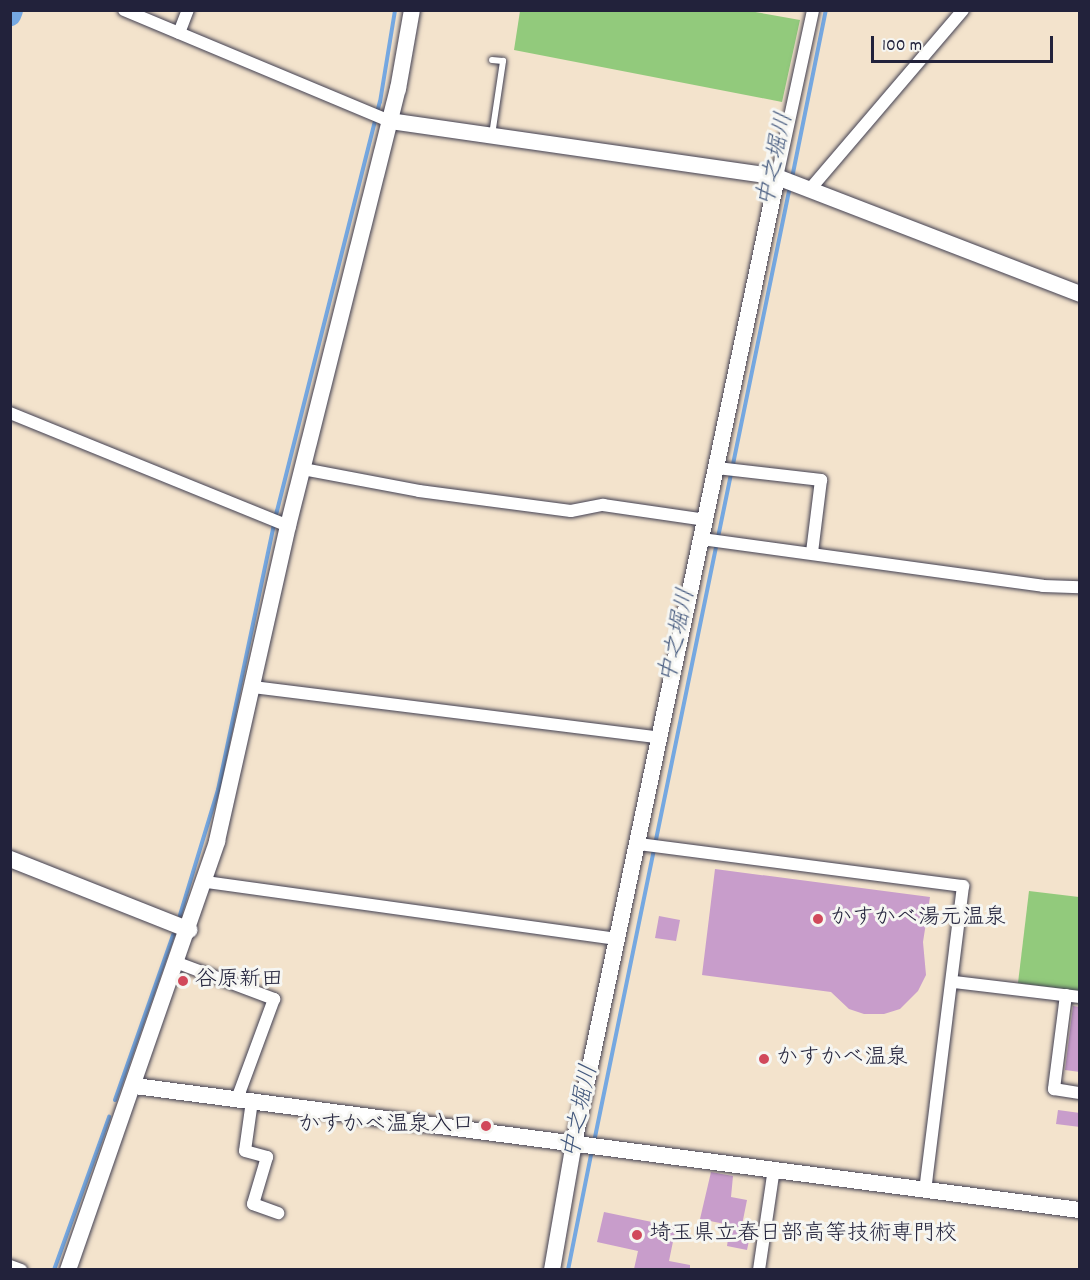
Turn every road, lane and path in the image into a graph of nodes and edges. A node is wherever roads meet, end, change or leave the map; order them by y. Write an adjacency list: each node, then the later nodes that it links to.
1 (124, 10): 6 (street)
2 (188, 10): 6 (street)
3 (412, 10): 8 (street)
4 (813, 10): 10 (street)
5 (963, 10): 10 (street)
6 (179, 33): 8 (street)
7 (492, 60): 9 (lane)
8 (387, 120): 9 (street); 14 (street)
9 (492, 136): 10 (street)
10 (792, 182): 11 (street); 13 (street)
11 (1080, 294)
12 (10, 413): 16 (street)
13 (717, 468): 15 (street); 18 (street)
14 (303, 469): 15 (street); 16 (street)
15 (706, 520): 17 (street)
16 (286, 525): 20 (street)
17 (702, 539): 18 (street); 21 (street)
18 (812, 552): 19 (street)
19 (1080, 587)
20 (253, 687): 21 (street); 24 (street)
21 (660, 738): 22 (street)
22 (643, 845): 26 (street); 28 (street)
23 (10, 859): 25 (street)
24 (206, 882): 25 (street); 26 (street)
25 (189, 930): 27 (street)
26 (618, 939): 34 (street)
27 (178, 963): 31 (street); 33 (street)
28 (954, 982): 29 (street); 36 (street)
29 (1066, 995): 30 (street); 32 (street)
30 (1080, 997)
31 (135, 1086): 33 (street); 41 (street)
32 (1080, 1093)
33 (245, 1100): 34 (street); 38 (street)
34 (574, 1143): 35 (street); 42 (street)
35 (774, 1169): 36 (street); 43 (street)
36 (925, 1190): 37 (street)
37 (1080, 1210)
38 (278, 1213)
39 (10, 1266): 40 (street)
40 (21, 1269)
41 (68, 1269)
42 (552, 1269)
43 (759, 1269)

